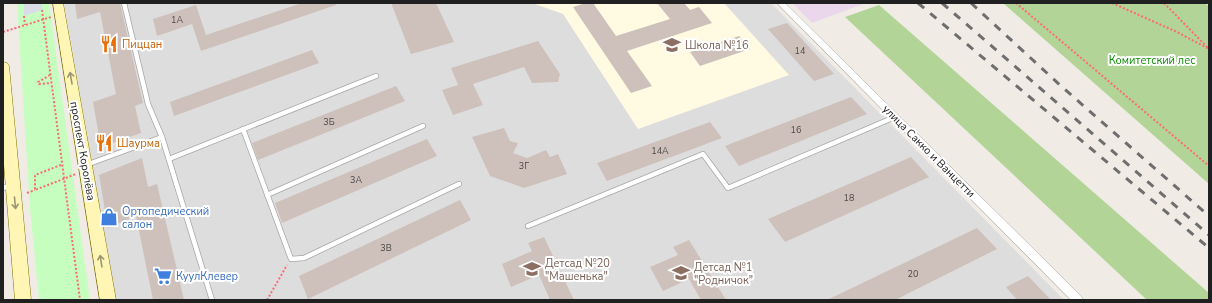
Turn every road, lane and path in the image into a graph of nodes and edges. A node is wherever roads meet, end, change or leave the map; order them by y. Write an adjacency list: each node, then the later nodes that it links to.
1 (124, 3): 20 (lane)
2 (781, 3): 17 (street, улица Сакко и Ванцетти)
3 (1016, 3): 23 (path)
4 (1112, 3): 12 (path)
5 (1164, 3): 12 (path)
6 (59, 8): 9 (path); 24 (main road, проспект Королёва, one-way to 6)
7 (42, 10): 9 (path)
8 (24, 16): 10 (path)
9 (44, 19): 10 (path); 14 (path)
10 (25, 25): 11 (path)
11 (3, 32)
12 (1209, 48)
13 (3, 66): 27 (main road)
14 (50, 75): 16 (path); 16 (path)
15 (376, 76): 19 (lane)
16 (51, 82): 22 (path)
17 (895, 117): 29 (lane); 36 (street, улица Сакко и Ванцетти)
18 (423, 126): 28 (lane)
19 (243, 129): 21 (lane); 28 (lane)
20 (162, 137): 21 (lane); 24 (lane)
21 (169, 159): 34 (lane)
22 (61, 165): 25 (path); 25 (path)
23 (1209, 166)
24 (87, 168): 25 (path); 33 (main road, проспект Королёва, one-way to 24)
25 (63, 179): 32 (path)
26 (459, 184): 30 (lane)
27 (8, 187): 31 (main road, one-way to 31)
28 (267, 195): 30 (lane)
29 (528, 226)
30 (291, 259): 35 (path)
31 (23, 300)
32 (80, 300)
33 (108, 300)
34 (212, 300)
35 (267, 300)
36 (1078, 300)

